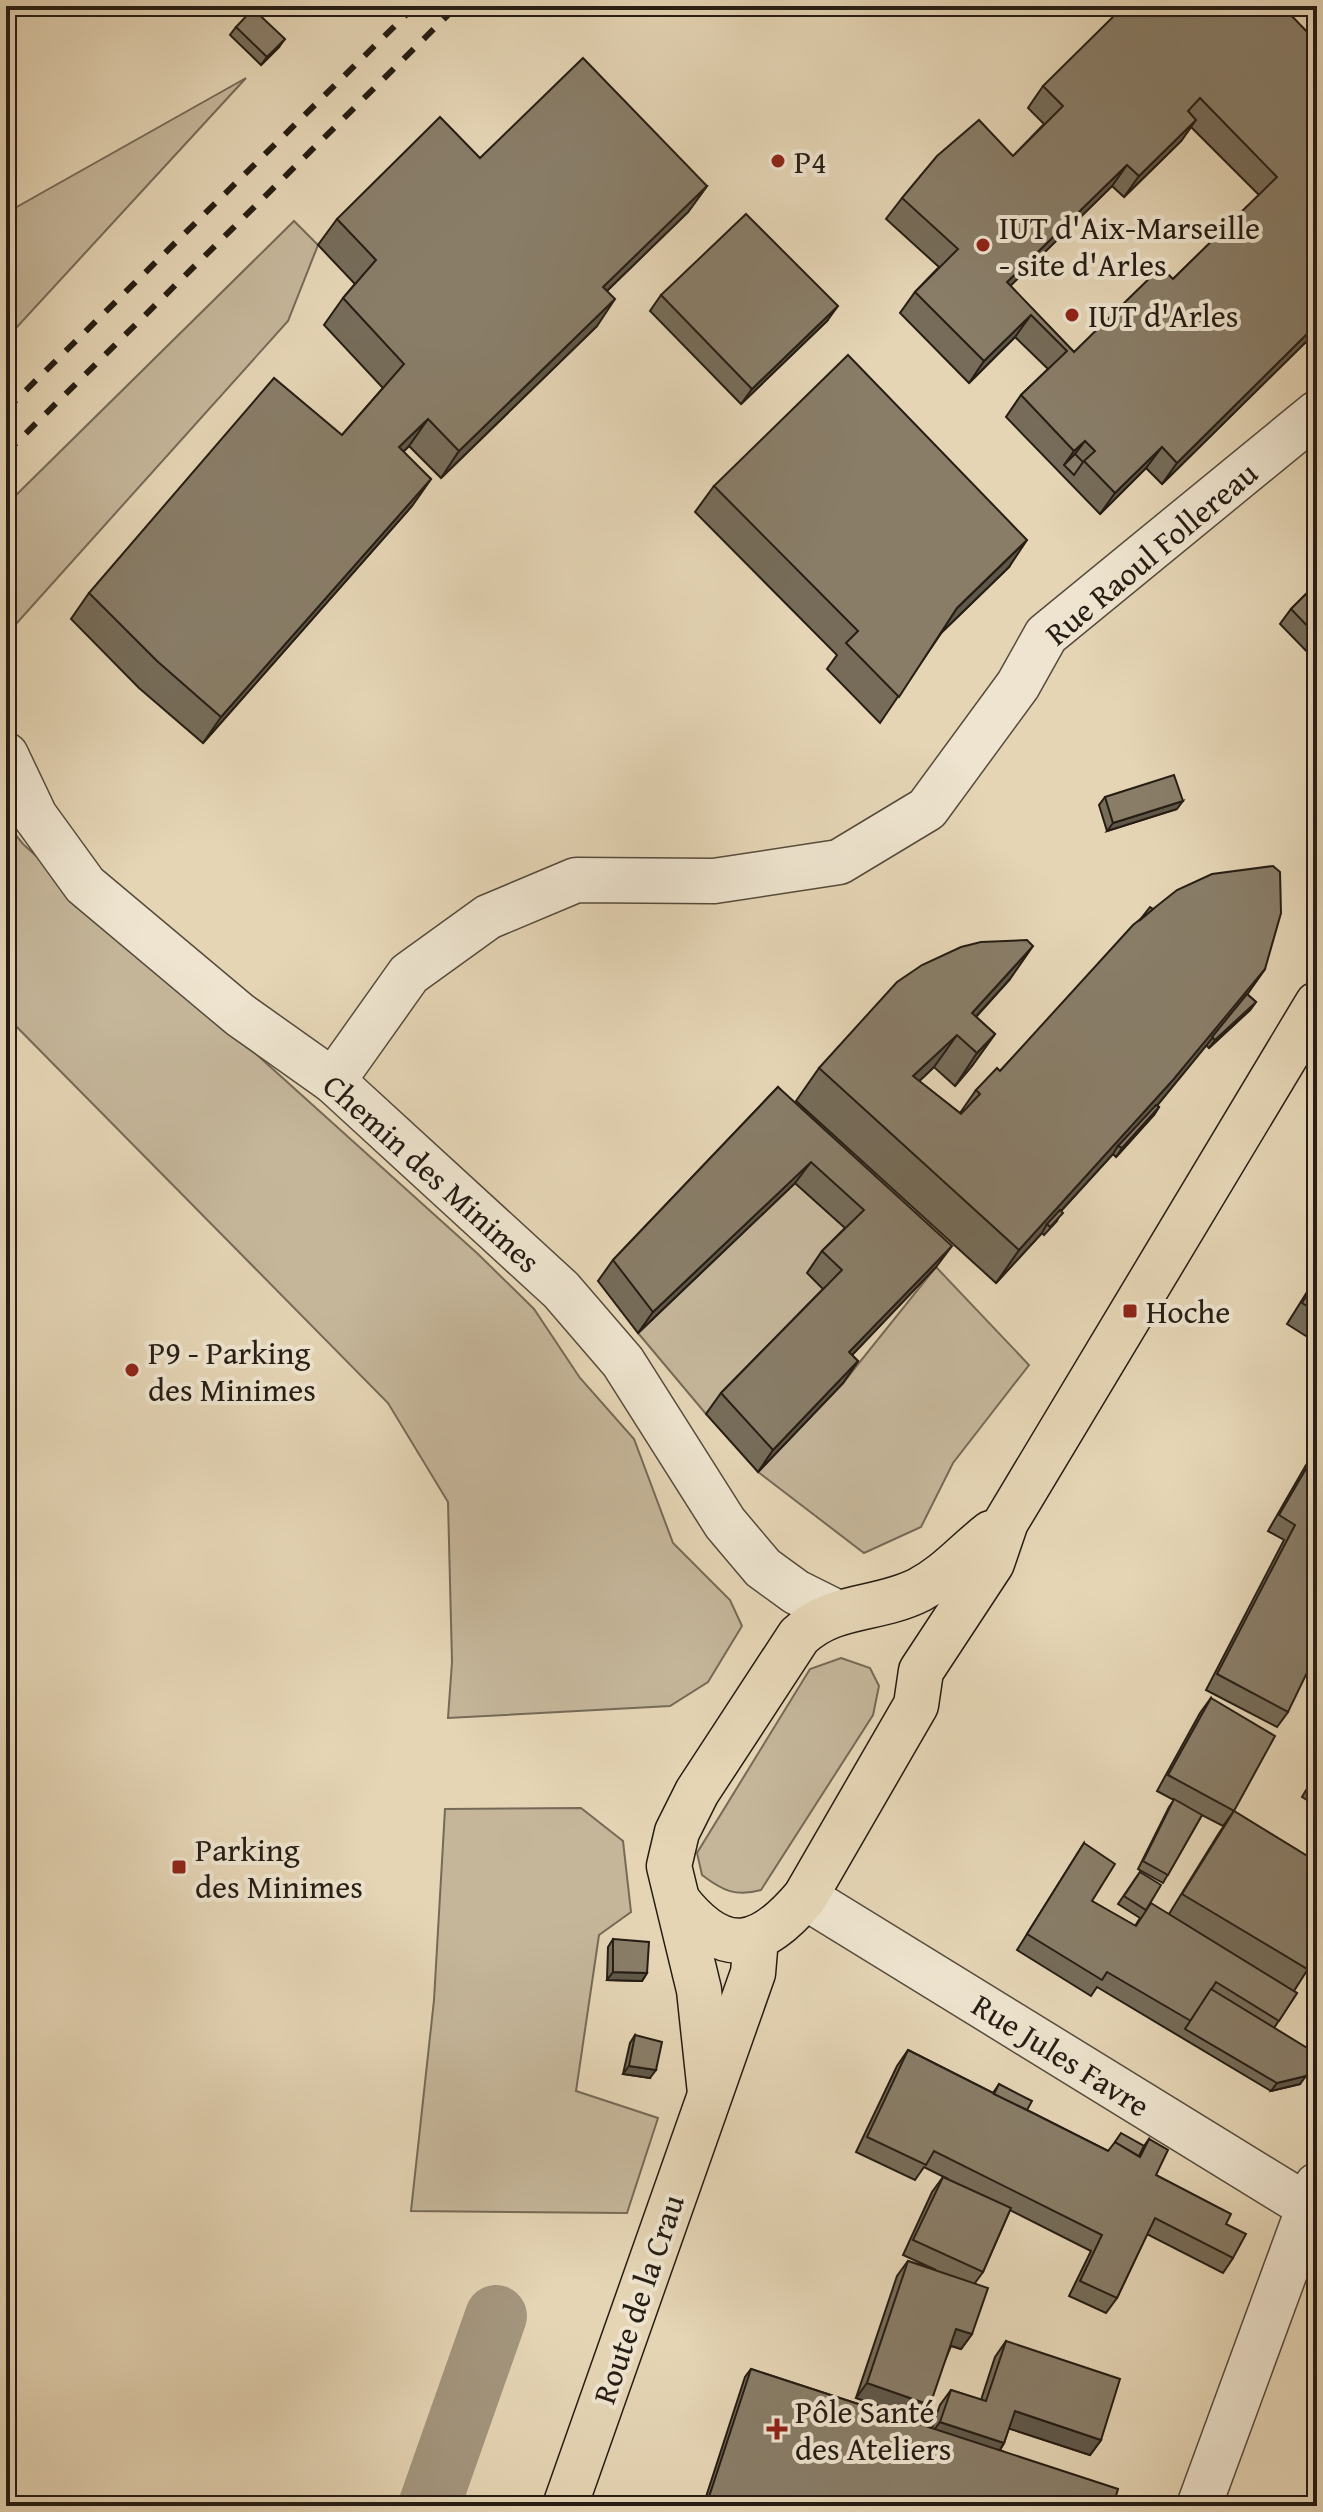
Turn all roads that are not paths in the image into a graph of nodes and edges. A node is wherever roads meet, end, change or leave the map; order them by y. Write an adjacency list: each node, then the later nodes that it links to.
1 (1317, 413): 4 (street, Rue Raoul Follereau)
2 (6, 755): 4 (street, Chemin des Minimes)
3 (1317, 1004): 5 (main road, Route de la Crau)
4 (333, 1081): 6 (street, Chemin des Minimes)
5 (1006, 1522): 6 (main road, Route de la Crau); 7 (main road, Route de la Crau)
6 (849, 1610): 7 (main road); 9 (main road, Route de la Crau)
7 (921, 1671): 8 (main road, Route de la Crau)
8 (805, 1897): 10 (main road, Route de la Crau); 12 (street, Rue Jules Favre)
9 (678, 1901): 10 (main road); 11 (main road, Route de la Crau)
10 (756, 1938): 11 (main road, Route de la Crau)
11 (710, 2093): 13 (main road, Route de la Crau)
12 (1314, 2201): 14 (street)
13 (565, 2506)
14 (1199, 2506)

